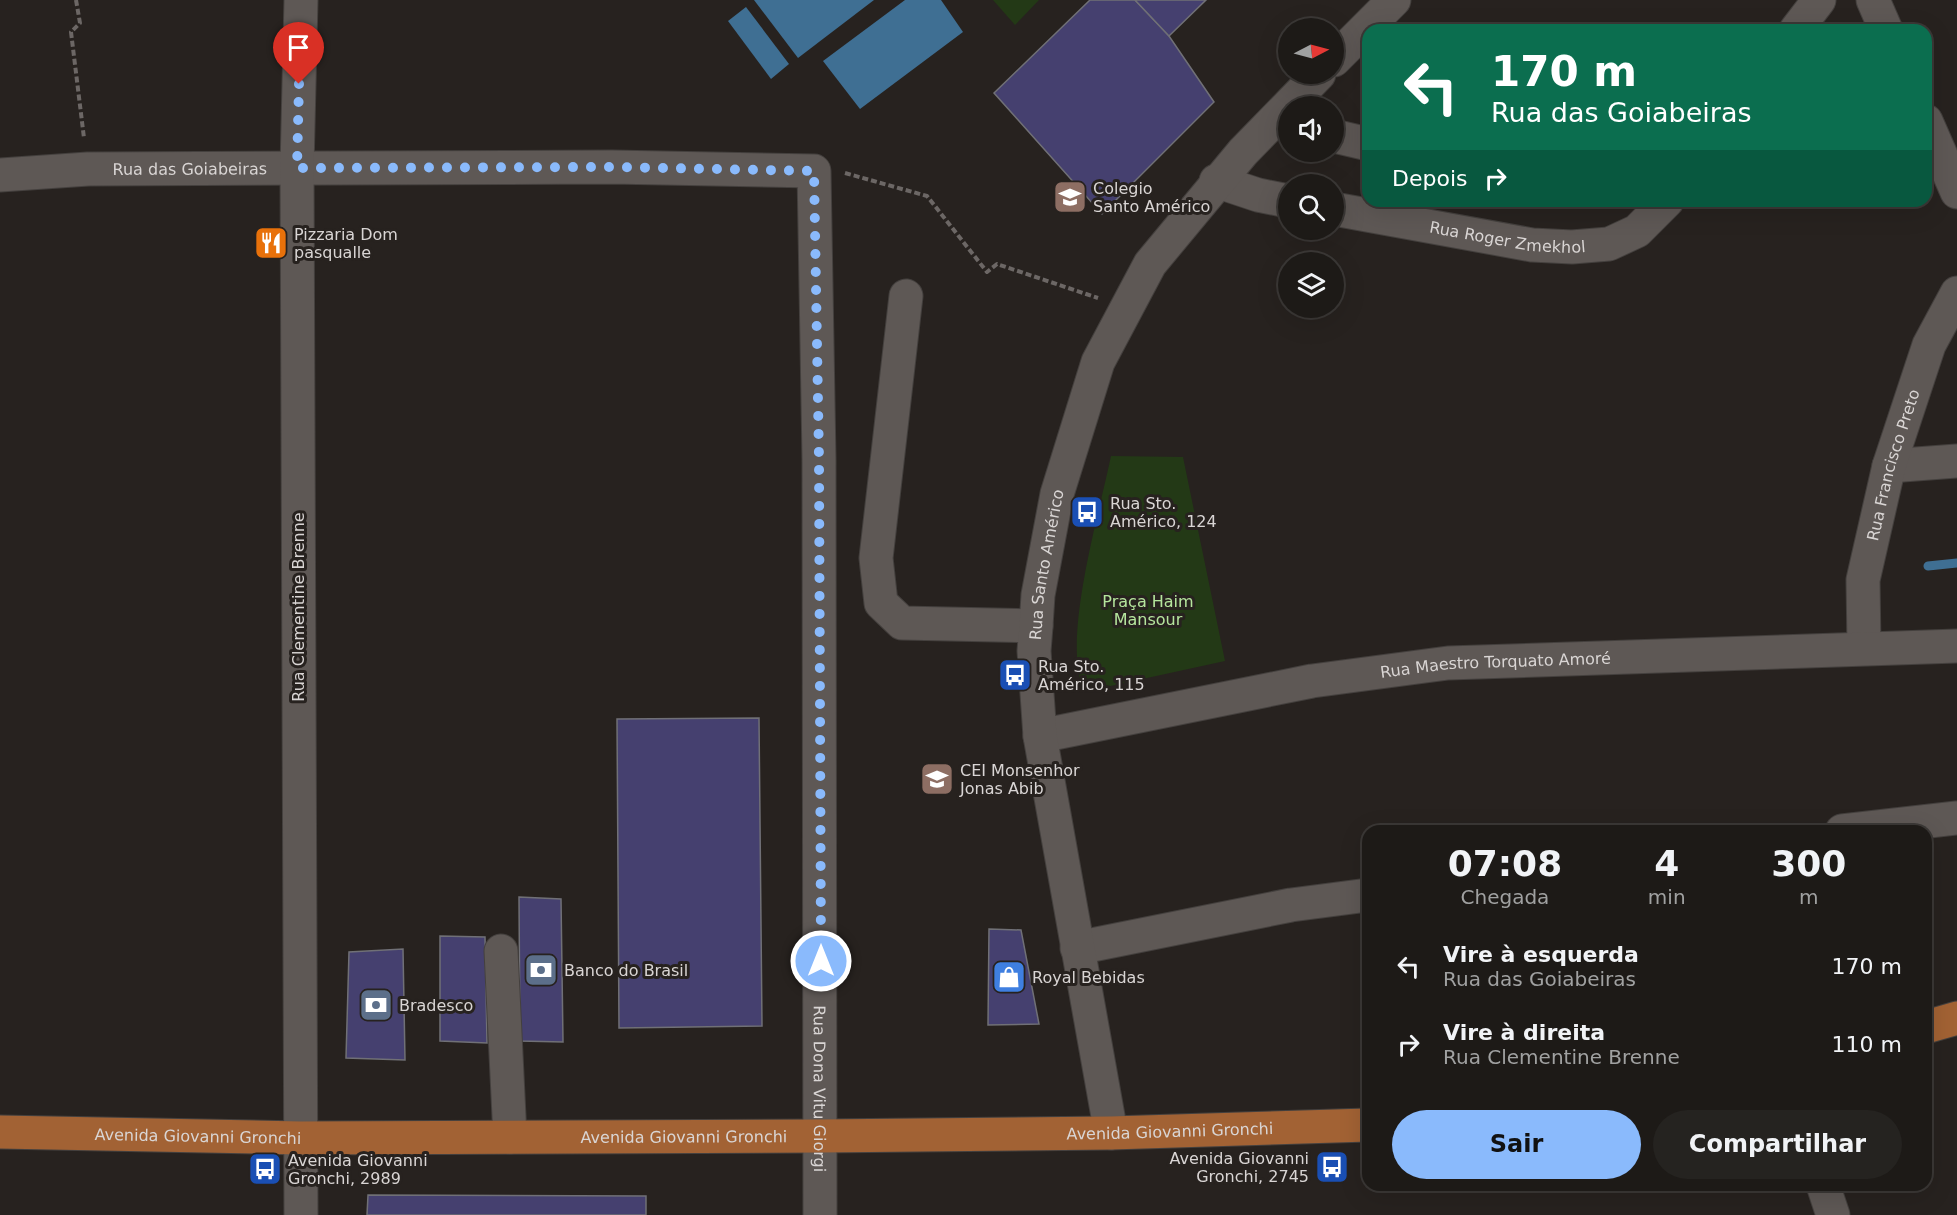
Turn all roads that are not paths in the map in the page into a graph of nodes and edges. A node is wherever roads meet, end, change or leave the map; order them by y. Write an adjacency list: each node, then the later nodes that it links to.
1 (301, 0): 16 (street, Rua Clementine Brenne)
2 (1394, 0): 5 (street)
3 (1819, 0): 6 (street)
4 (1873, 0): 7 (street)
5 (1370, 24)
6 (1801, 24)
7 (1883, 24)
8 (1362, 32): 9 (street)
9 (1344, 50)
10 (1311, 84): 11 (street, Rua Santo Américo)
11 (1300, 96)
12 (1278, 119): 19 (street, Rua Santo Américo)
13 (1932, 135): 20 (street)
14 (1344, 138): 15 (street)
15 (1362, 142)
16 (297, 168): 17 (street, Rua das Goiabeiras); 18 (street, Rua das Goiabeiras); 44 (street, Rua Clementine Brenne)
17 (814, 171): 42 (street, Rua Dona Vitu Giorgi)
18 (0, 175)
19 (1216, 181): 21 (street); 28 (street, Rua Santo Américo)
20 (1957, 192)
21 (1278, 199)
22 (1661, 207): 23 (street, Rua Roger Zmekhol)
23 (1344, 211)
24 (1957, 292): 27 (street, Rua Francisco Preto)
25 (906, 296): 28 (street)
26 (1957, 461): 27 (street)
27 (1889, 466): 30 (street, Rua Francisco Preto)
28 (1036, 626): 31 (street, Rua Santo Américo)
29 (1957, 646): 30 (street, Rua Maestro Torquato Amoré)
30 (1864, 647): 31 (street, Rua Maestro Torquato Amoré)
31 (1040, 736): 35 (street, Rua Santo Américo)
32 (1957, 818): 33 (street)
33 (1895, 825)
34 (1362, 896): 35 (street)
35 (1077, 948): 41 (street, Rua Santo Américo)
36 (501, 951): 43 (street)
37 (1957, 1018): 38 (main road)
38 (1932, 1025)
39 (1362, 1125): 41 (main road, Avenida Giovanni Gronchi)
40 (0, 1132): 44 (main road, Avenida Giovanni Gronchi)
41 (1111, 1133): 42 (main road, Avenida Giovanni Gronchi)
42 (820, 1136): 43 (main road, Avenida Giovanni Gronchi); 47 (street, Rua Dona Vitu Giorgi)
43 (510, 1137): 44 (main road, Avenida Giovanni Gronchi)
44 (300, 1138): 46 (street, Rua Clementine Brenne)
45 (1825, 1191): 48 (street)
46 (301, 1215)
47 (820, 1215)
48 (1833, 1215)

